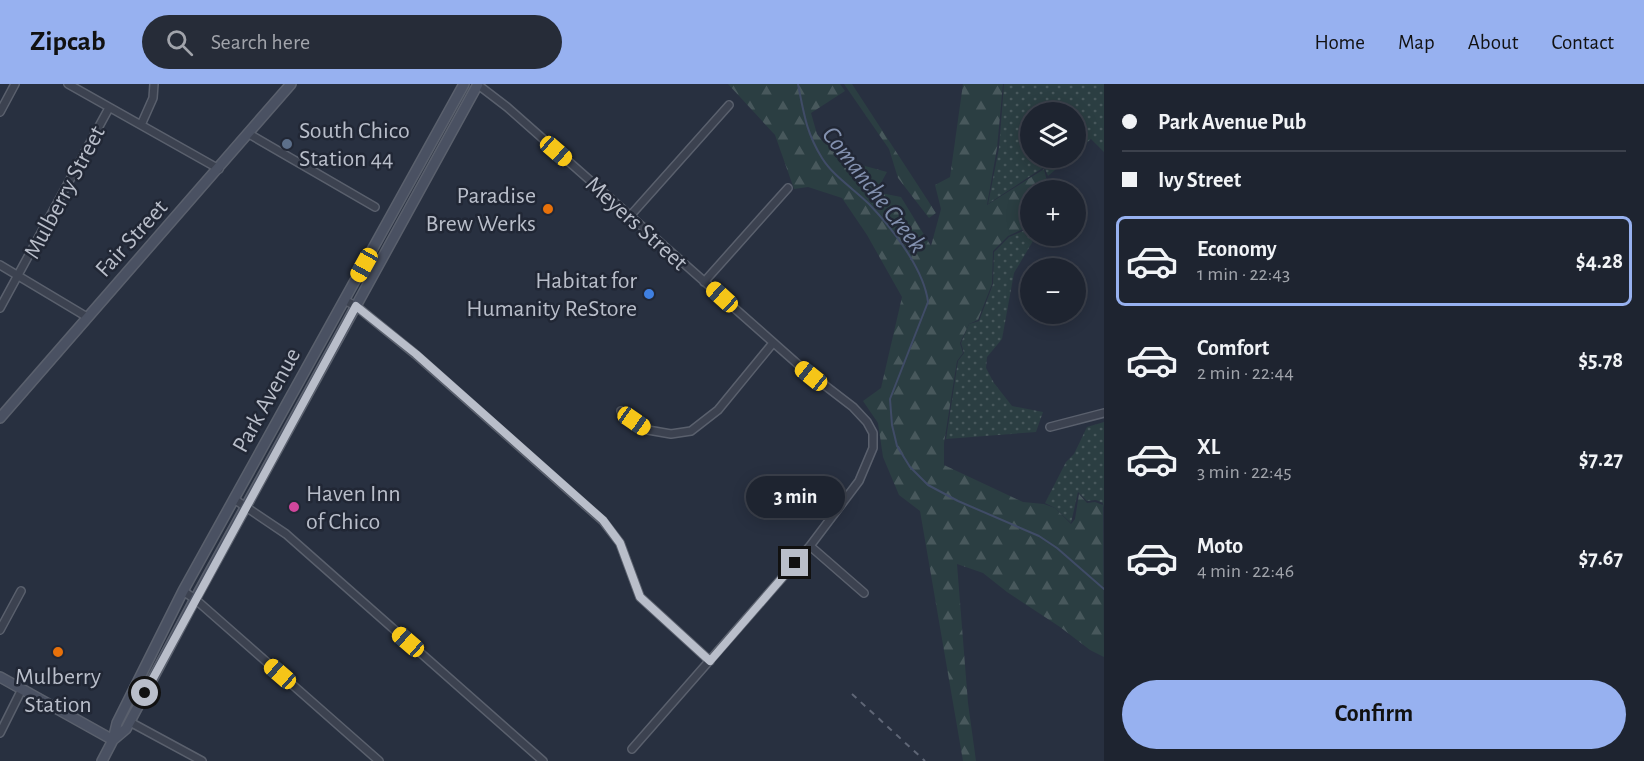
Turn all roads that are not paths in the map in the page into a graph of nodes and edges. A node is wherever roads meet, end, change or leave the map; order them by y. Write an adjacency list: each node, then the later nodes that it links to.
1 (15, 84): 9 (street)
2 (68, 84): 8 (street)
3 (154, 84): 10 (street)
4 (291, 84): 11 (main road, Fair Street)
5 (464, 84): 19 (main road, Park Avenue)
6 (477, 84): 15 (street, Meyers Street); 20 (main road, Park Avenue)
7 (729, 105): 15 (street)
8 (109, 108): 10 (street); 17 (street, Mulberry Street)
9 (0, 112)
10 (141, 124): 12 (street)
11 (249, 134): 12 (main road, Fair Street); 14 (street)
12 (219, 169): 22 (main road, Fair Street)
13 (788, 188): 18 (street)
14 (375, 207)
15 (630, 216): 18 (street, Meyers Street)
16 (0, 265): 17 (street)
17 (19, 276): 21 (street, Mulberry Street); 22 (street)
18 (704, 282): 23 (street, Meyers Street)
19 (344, 300): 20 (street); 28 (main road, Park Avenue)
20 (356, 306): 29 (main road, Park Avenue); 36 (street)
21 (0, 308)
22 (87, 317): 26 (main road, Fair Street)
23 (773, 343): 24 (street); 30 (street, Meyers Street)
24 (621, 411)
25 (1104, 413): 27 (street)
26 (0, 418)
27 (1050, 427)
28 (234, 499): 29 (street); 32 (main road, Park Avenue)
29 (246, 506): 34 (main road, Park Avenue); 46 (street)
30 (810, 546): 33 (street); 36 (street, Meyers Street)
31 (21, 591): 35 (street)
32 (183, 591): 34 (street); 41 (main road, Park Avenue)
33 (864, 593)
34 (195, 599): 39 (main road, Park Avenue); 45 (street)
35 (0, 630)
36 (710, 661): 42 (street, Meyers Street)
37 (0, 677): 38 (main road)
38 (22, 689): 40 (street); 41 (main road)
39 (130, 722): 41 (main road, Park Avenue); 44 (street)
40 (0, 734)
41 (114, 740): 43 (main road, Park Avenue)
42 (632, 749)
43 (102, 761)
44 (202, 761)
45 (379, 761)
46 (543, 761)

